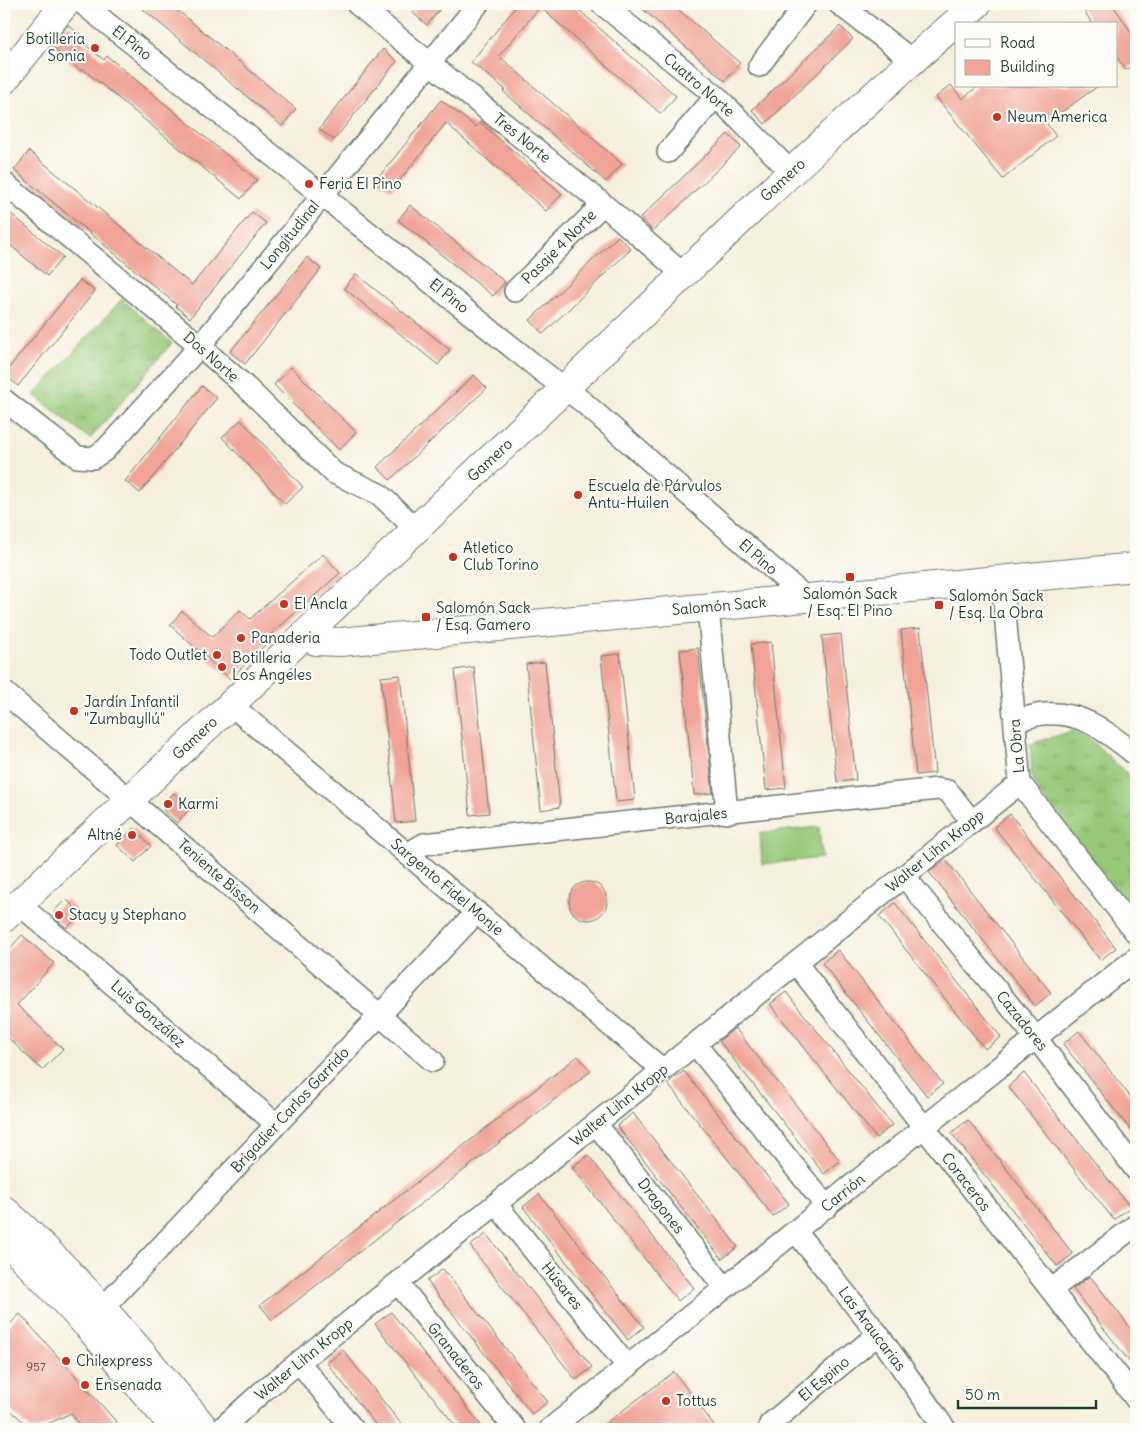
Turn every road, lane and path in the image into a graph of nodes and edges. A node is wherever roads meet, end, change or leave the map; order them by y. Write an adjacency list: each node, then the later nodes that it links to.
1 (65, 4): 14 (main road)
2 (83, 4): 19 (street, El Pino)
3 (357, 4): 12 (street, Tres Norte)
4 (478, 4): 12 (street, Longitudinal)
5 (602, 4): 15 (street, Cuatro Norte)
6 (806, 4): 13 (street)
7 (839, 4): 11 (street)
8 (977, 4): 9 (main road, Gamero)
9 (956, 22)
10 (955, 23): 11 (main road, Gamero)
11 (912, 60): 17 (main road, Gamero)
12 (429, 63): 19 (street, Longitudinal); 20 (street, Tres Norte)
13 (759, 66)
14 (4, 80)
15 (716, 96): 16 (street); 17 (street, Cuatro Norte)
16 (668, 152)
17 (791, 172): 21 (main road, Gamero)
18 (4, 183): 23 (street, Dos Norte)
19 (323, 194): 23 (street, Longitudinal); 24 (street, El Pino)
20 (603, 204): 21 (street, Tres Norte); 22 (street, Pasaje 4 Norte)
21 (684, 275): 24 (main road, Gamero)
22 (516, 291)
23 (200, 346): 25 (street, Longitudinal); 26 (street, Dos Norte)
24 (566, 388): 26 (main road, Gamero); 29 (street, El Pino)
25 (4, 400)
26 (416, 529): 31 (main road, Gamero)
27 (1136, 567): 28 (main road, Salomón Sack)
28 (1002, 579): 29 (main road, Salomón Sack); 34 (street, La Obra)
29 (806, 598): 30 (main road, Salomón Sack)
30 (708, 607): 31 (main road, Salomón Sack); 38 (street)
31 (304, 635): 33 (main road, Gamero)
32 (4, 692): 37 (street, Teniente Bisson)
33 (231, 705): 37 (main road, Gamero); 40 (street, Sargento Fidel Monje)
34 (1014, 721): 35 (street); 36 (street, La Obra)
35 (1136, 755)
36 (1020, 784): 39 (street, Walter Lihn Kropp); 44 (street, La Obra)
37 (130, 799): 42 (main road, Gamero); 47 (street, Teniente Bisson)
38 (728, 812): 39 (street, Barajales); 40 (street, Barajales)
39 (972, 822): 41 (street, Walter Lihn Kropp)
40 (407, 854): 43 (street, Sargento Fidel Monje)
41 (904, 876): 46 (street, Walter Lihn Kropp); 48 (street, Cazadores)
42 (11, 911): 52 (street, Luis González)
43 (477, 912): 47 (street, Brigadier Carlos Garrido); 51 (street, Sargento Fidel Monje)
44 (1136, 933)
45 (1136, 958): 48 (street, Carrión)
46 (796, 964): 49 (street, Walter Lihn Kropp); 54 (street, Coraceros)
47 (380, 1014): 50 (street, Teniente Bisson); 52 (street, Brigadier Carlos Garrido)
48 (1036, 1038): 54 (street, Carrión); 55 (street, Cazadores)
49 (695, 1044): 51 (street, Walter Lihn Kropp); 57 (street)
50 (434, 1060)
51 (663, 1070): 53 (street, Walter Lihn Kropp)
52 (276, 1124): 65 (street, Brigadier Carlos Garrido)
53 (596, 1124): 56 (street, Walter Lihn Kropp); 63 (street, Dragones)
54 (923, 1128): 57 (street, Carrión); 64 (street, Coraceros)
55 (1136, 1170)
56 (496, 1204): 62 (street, Walter Lihn Kropp); 68 (street, Húsares)
57 (827, 1207): 60 (street, Carrión)
58 (4, 1210): 65 (main road)
59 (1136, 1225): 64 (street)
60 (796, 1232): 63 (street, Carrión); 66 (street, Las Araucarias)
61 (4, 1238): 71 (main road)
62 (398, 1283): 67 (street, Walter Lihn Kropp); 75 (street, Granaderos)
63 (725, 1288): 68 (street, Carrión)
64 (1051, 1290): 69 (street, Coraceros)
65 (103, 1308): 72 (main road)
66 (878, 1334): 70 (street, El Espino); 77 (street, Las Araucarias)
67 (299, 1362): 73 (street, Walter Lihn Kropp); 74 (street)
68 (628, 1367): 76 (street, Carrión)
69 (1136, 1399)
70 (770, 1424)
71 (176, 1429)
72 (205, 1429)
73 (222, 1429)
74 (352, 1429)
75 (515, 1429)
76 (550, 1429)
77 (945, 1429)

